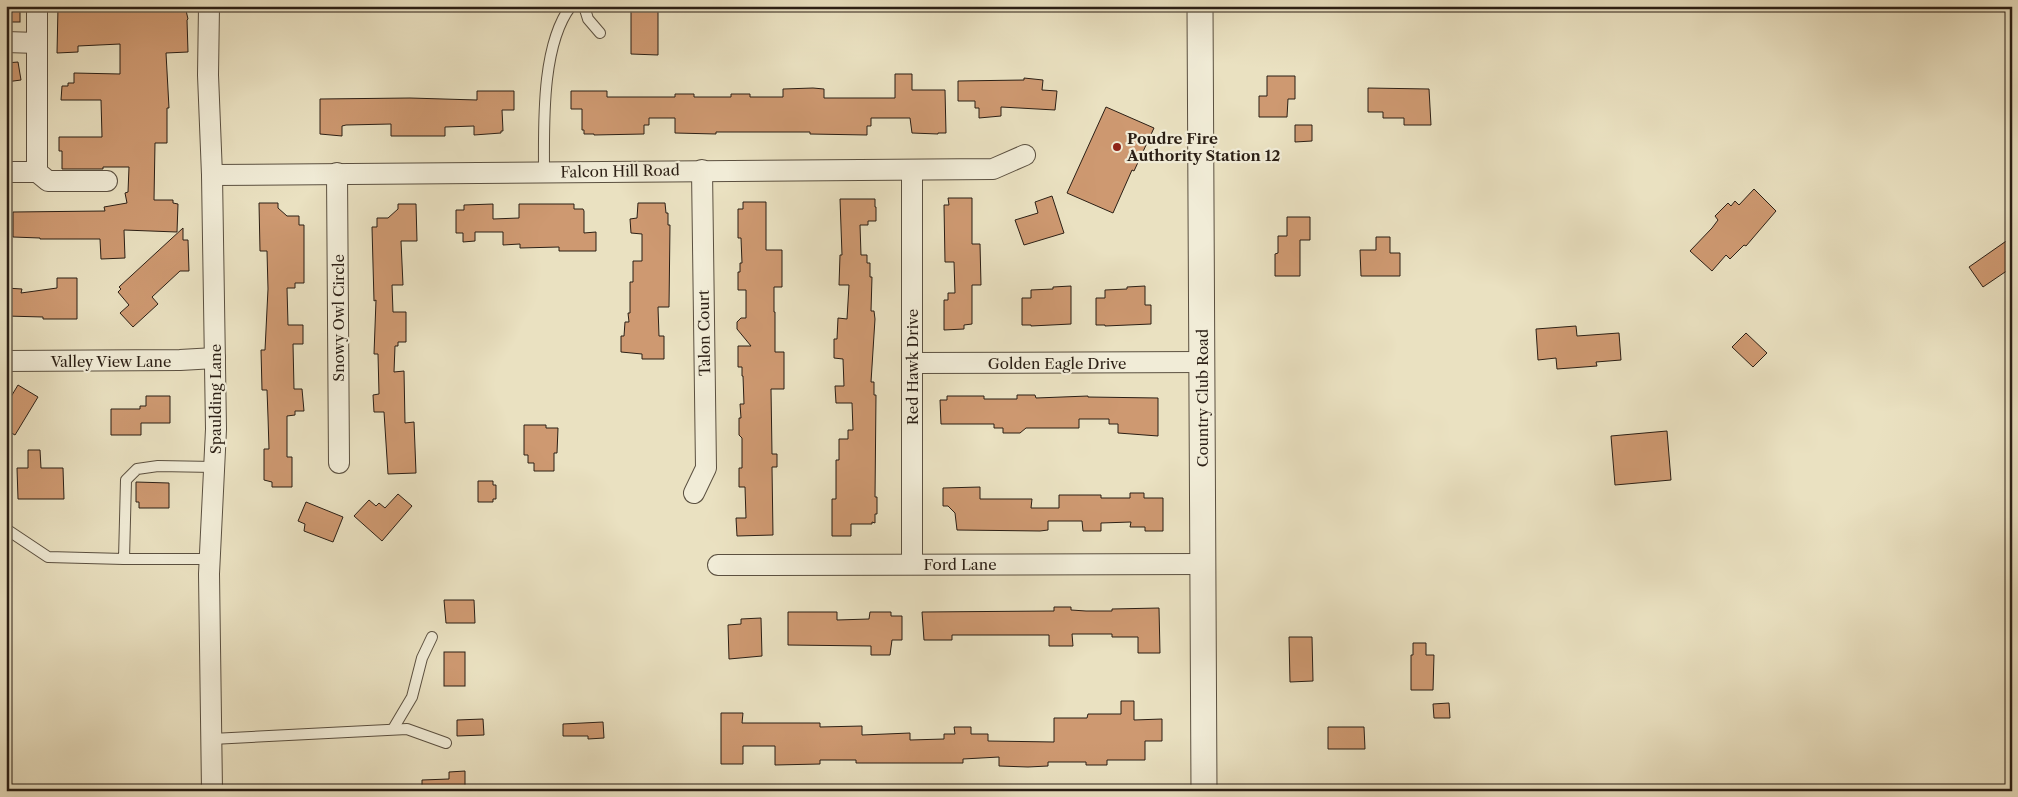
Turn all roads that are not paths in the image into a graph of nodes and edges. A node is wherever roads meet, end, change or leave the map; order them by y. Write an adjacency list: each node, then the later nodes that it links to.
1 (37, 6): 8 (street)
2 (209, 6): 16 (street, Spaulding Lane)
3 (572, 6): 14 (lane)
4 (584, 6): 6 (lane)
5 (1200, 6): 20 (street, Country Club Road)
6 (600, 33)
7 (6, 42): 8 (street)
8 (37, 43): 13 (street)
9 (1025, 155): 11 (street, Falcon Hill Road)
10 (702, 170): 11 (street, Falcon Hill Road); 14 (street, Falcon Hill Road); 24 (street, Talon Court)
11 (912, 171): 21 (street, Red Hawk Drive)
12 (6, 172): 13 (street)
13 (37, 172): 17 (street)
14 (544, 172): 15 (street, Falcon Hill Road)
15 (337, 174): 16 (street, Falcon Hill Road); 22 (street, Snowy Owl Circle)
16 (212, 176): 18 (street, Spaulding Lane)
17 (107, 181)
18 (215, 358): 19 (street, Valley View Lane); 23 (street, Spaulding Lane)
19 (6, 361)
20 (1202, 362): 21 (street, Golden Eagle Drive); 29 (street, Country Club Road)
21 (912, 363): 28 (street, Red Hawk Drive)
22 (339, 463)
23 (214, 467): 26 (lane); 27 (street, Spaulding Lane)
24 (694, 493)
25 (6, 529): 26 (lane)
26 (124, 558): 27 (lane)
27 (210, 559): 33 (street, Spaulding Lane)
28 (912, 564): 29 (street, Ford Lane); 30 (street, Ford Lane)
29 (1203, 564): 36 (street, Country Club Road)
30 (718, 565)
31 (432, 637): 32 (lane)
32 (393, 729): 33 (lane); 34 (lane)
33 (212, 739): 35 (street, Spaulding Lane)
34 (446, 743)
35 (212, 791)
36 (1204, 791)

